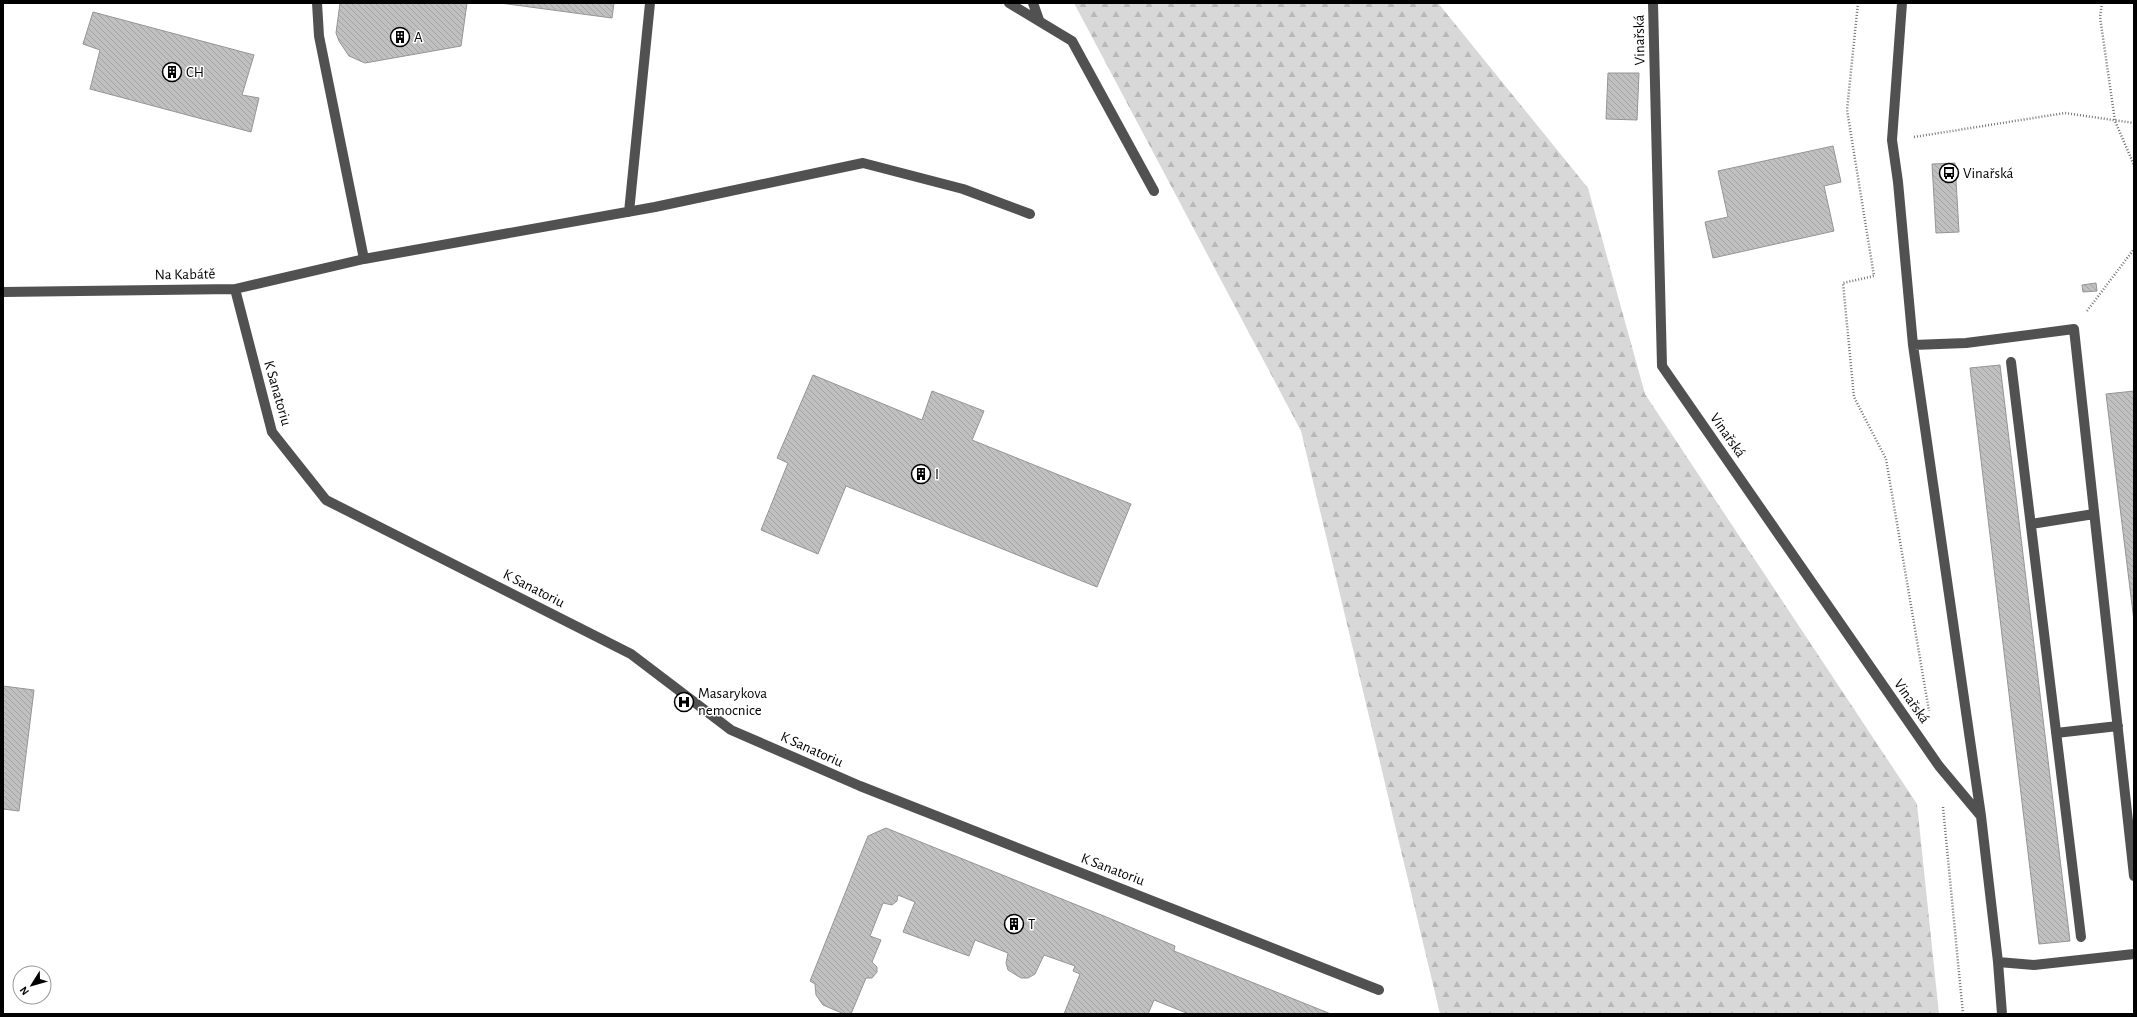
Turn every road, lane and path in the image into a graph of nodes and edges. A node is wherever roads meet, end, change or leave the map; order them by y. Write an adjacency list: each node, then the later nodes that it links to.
1 (317, 3): 18 (street)
2 (650, 3): 15 (street)
3 (1009, 3): 9 (street)
4 (1033, 3): 9 (street)
5 (1653, 3): 30 (street, Vinařská)
6 (1858, 3): 26 (path)
7 (1902, 3): 12 (street)
8 (2102, 3): 10 (path)
9 (1039, 20): 14 (street)
10 (2116, 121): 11 (path); 12 (path); 13 (path)
11 (2134, 123)
12 (1892, 140): 22 (street)
13 (2134, 166)
14 (1154, 191)
15 (629, 212): 16 (street, Na Kabátě); 18 (street, Na Kabátě)
16 (1030, 214)
17 (2134, 249): 21 (path)
18 (364, 259): 19 (street, Na Kabátě)
19 (234, 289): 20 (street, Na Kabátě); 35 (street, K Sanatoriu)
20 (3, 292)
21 (2074, 329): 22 (street); 24 (street)
22 (1913, 345): 30 (street)
23 (2011, 362): 25 (street)
24 (2094, 514): 25 (street); 27 (street)
25 (2031, 524): 28 (street)
26 (1930, 719)
27 (2118, 726): 28 (street); 31 (street)
28 (2056, 733): 32 (street)
29 (1942, 804): 36 (path)
30 (1980, 816): 34 (street)
31 (2134, 876)
32 (2081, 937)
33 (2134, 954): 34 (street)
34 (1998, 962): 37 (street)
35 (1379, 990)
36 (1963, 1014)
37 (2002, 1014)

